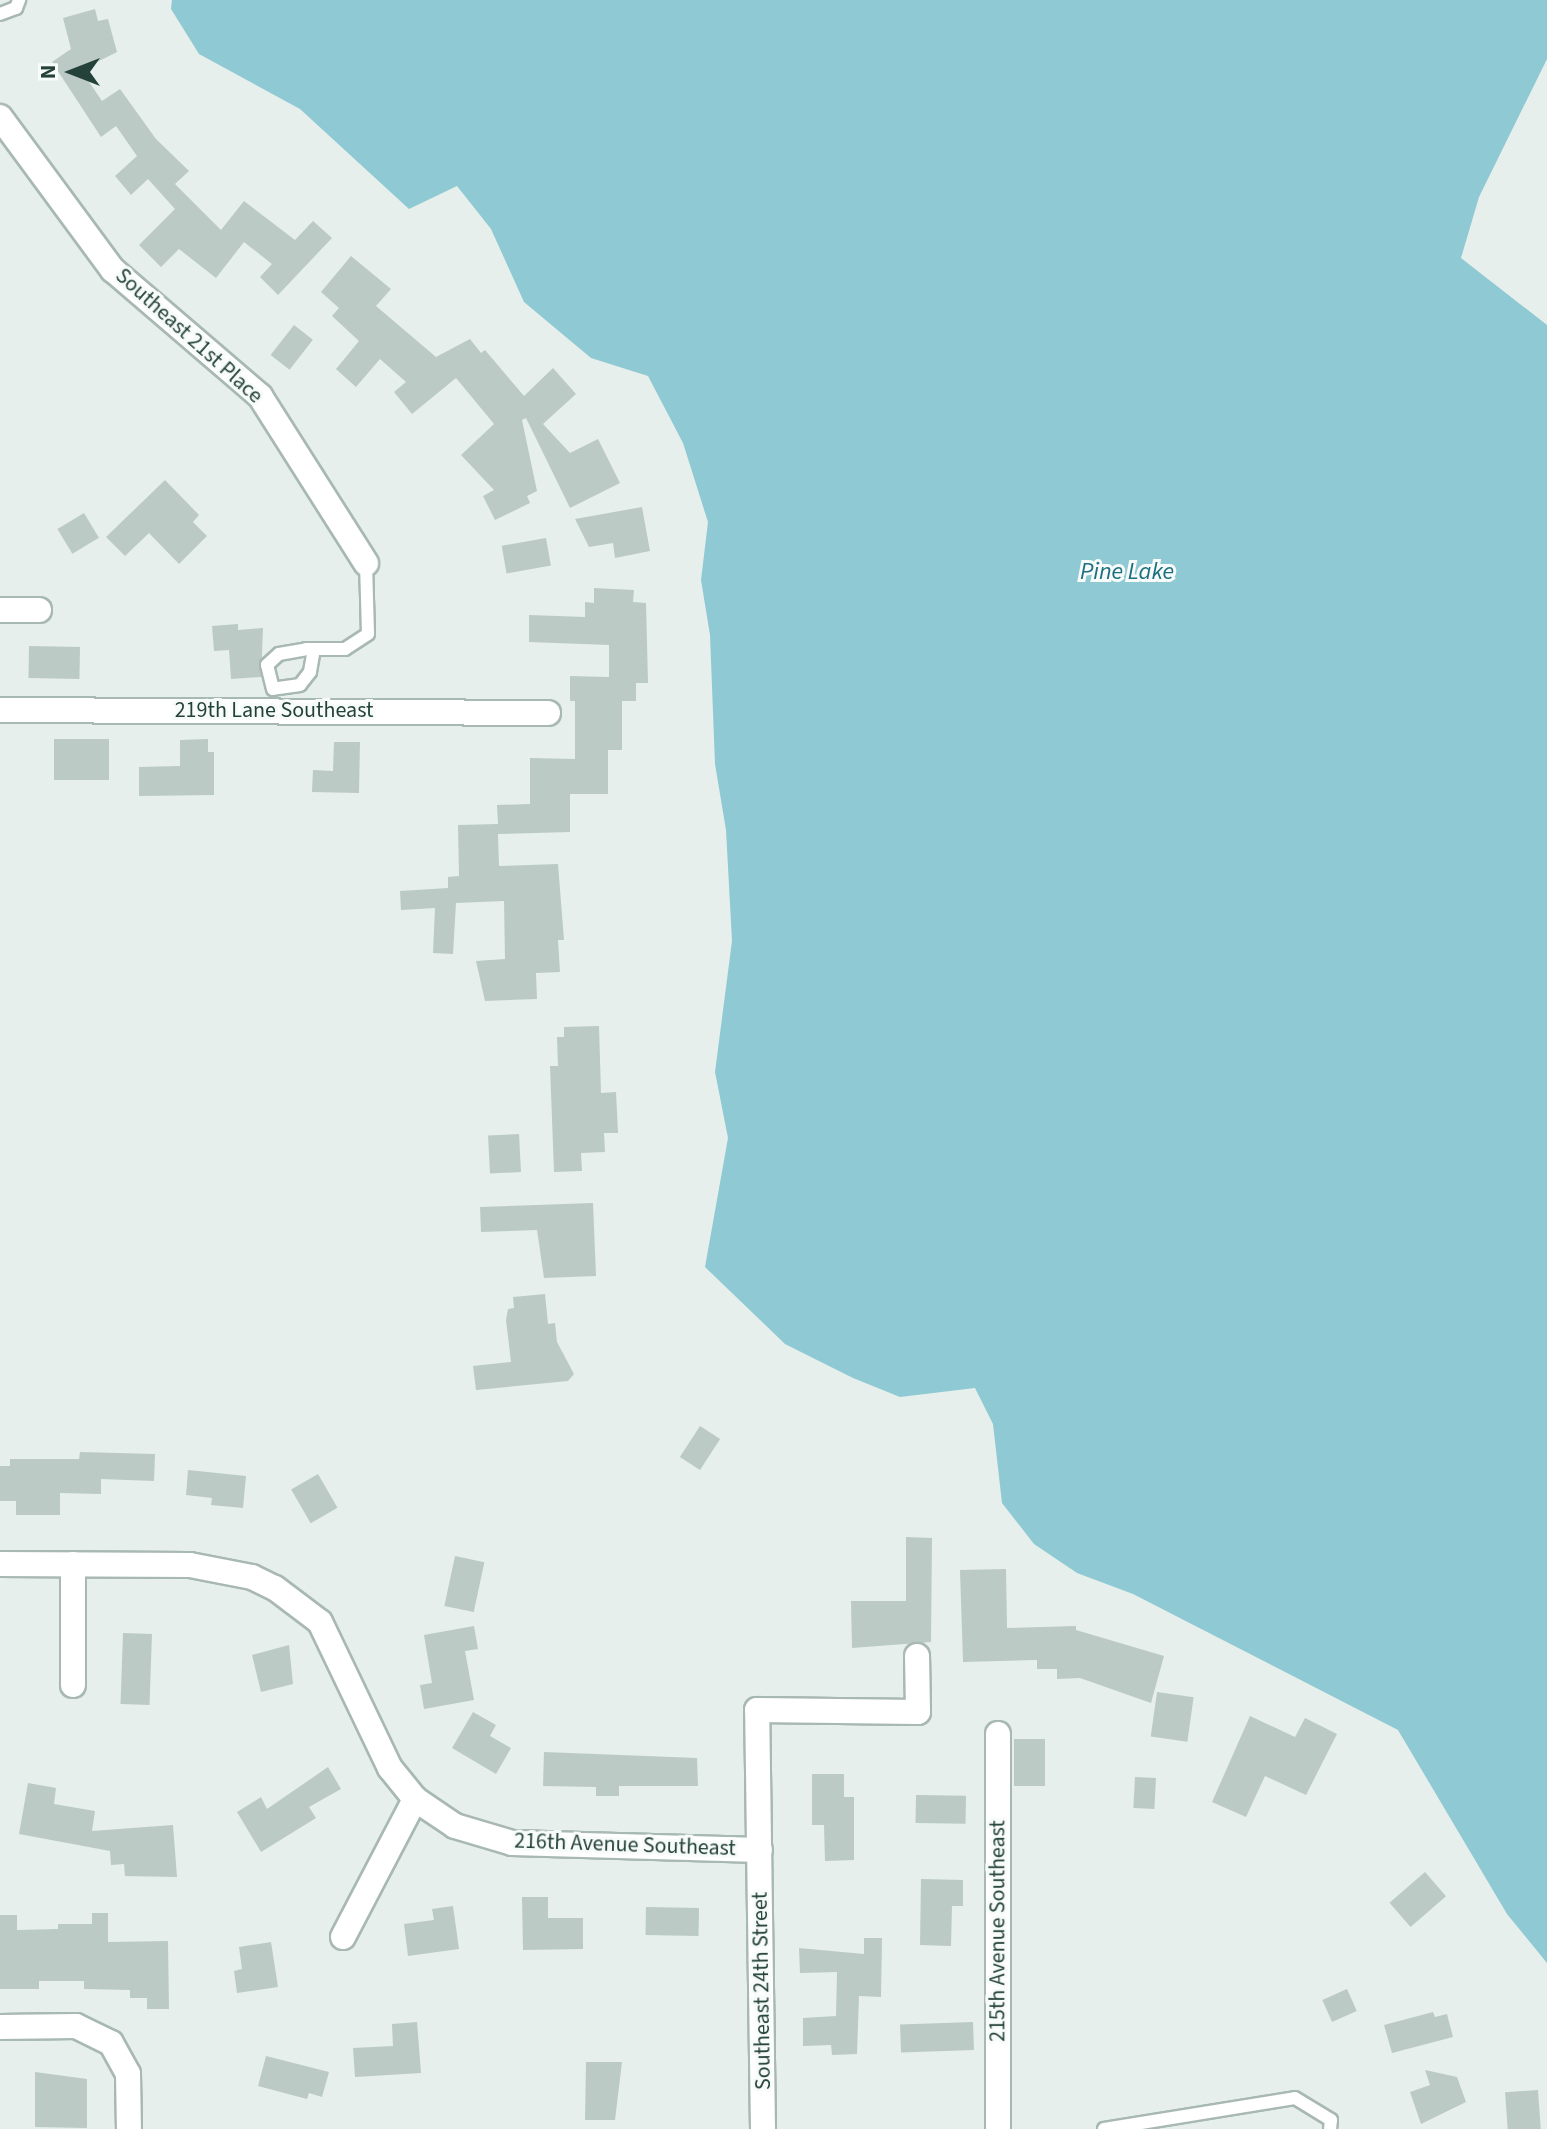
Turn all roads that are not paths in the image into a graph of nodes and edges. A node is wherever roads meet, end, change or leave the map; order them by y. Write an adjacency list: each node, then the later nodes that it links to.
1 (19, 0): 2 (lane)
2 (0, 14)
3 (0, 117): 4 (street, Southeast 21st Place)
4 (366, 563): 7 (lane)
5 (0, 610): 6 (street)
6 (39, 610)
7 (314, 649)
8 (0, 710): 9 (street, 219th Lane Southeast)
9 (548, 713)
10 (0, 1564): 11 (street, 216th Avenue Southeast)
11 (73, 1564): 13 (street); 15 (street, 216th Avenue Southeast)
12 (917, 1656): 16 (street, Southeast 24th Street)
13 (73, 1685)
14 (998, 1734): 21 (street, 215th Avenue Southeast)
15 (415, 1799): 16 (street, 216th Avenue Southeast); 17 (street)
16 (760, 1850): 20 (street, Southeast 24th Street)
17 (343, 1937)
18 (0, 2027): 19 (street)
19 (129, 2129)
20 (763, 2129)
21 (998, 2129)
22 (1104, 2129): 23 (lane)
23 (1330, 2129)

